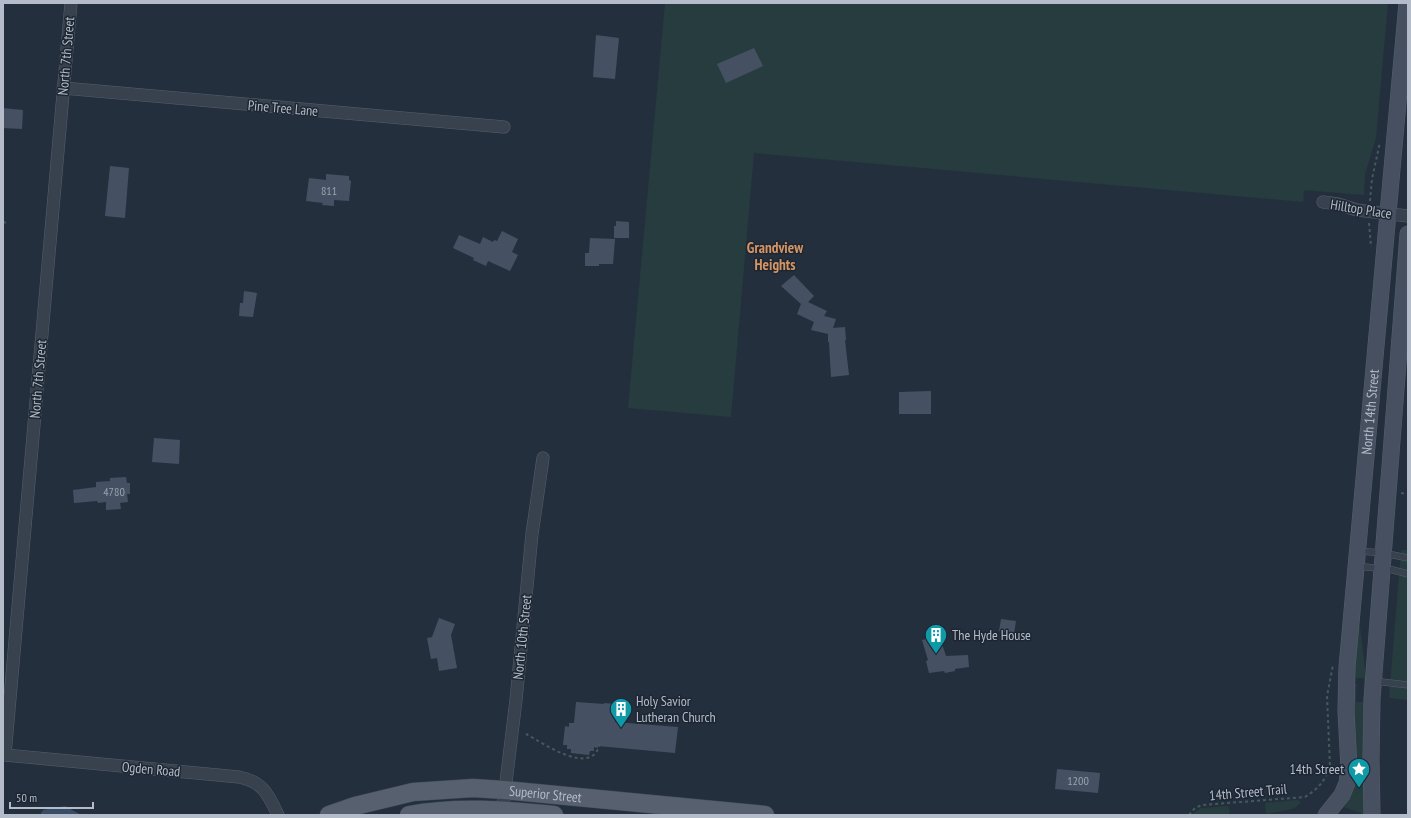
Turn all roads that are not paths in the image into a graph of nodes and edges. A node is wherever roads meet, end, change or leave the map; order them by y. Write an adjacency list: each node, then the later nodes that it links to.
1 (71, 3): 3 (street, North 7th Street)
2 (1407, 3): 6 (main road, North 14th Street)
3 (63, 88): 4 (street, Pine Tree Lane); 15 (street, North 7th Street)
4 (504, 127)
5 (1323, 202): 6 (street, Hilltop Place)
6 (1398, 215): 9 (main road, North 14th Street)
7 (1408, 234): 11 (main road, North 14th Street)
8 (543, 458): 16 (street, North 10th Street)
9 (1358, 558): 11 (lane); 11 (lane); 23 (main road, North 14th Street)
10 (1408, 558): 11 (lane)
11 (1382, 561): 12 (lane); 13 (main road, North 14th Street)
12 (1408, 574)
13 (1374, 681): 14 (lane); 24 (main road, North 14th Street)
14 (1408, 685)
15 (5, 756): 18 (street, Ogden Road)
16 (504, 790): 17 (street, North 10th Street); 19 (main road, Superior Street); 22 (main road, Superior Street)
17 (502, 812): 20 (main road, Superior Street); 21 (main road, Superior Street)
18 (278, 815)
19 (329, 815)
20 (409, 815)
21 (554, 815)
22 (765, 815)
23 (1326, 815)
24 (1372, 815)

